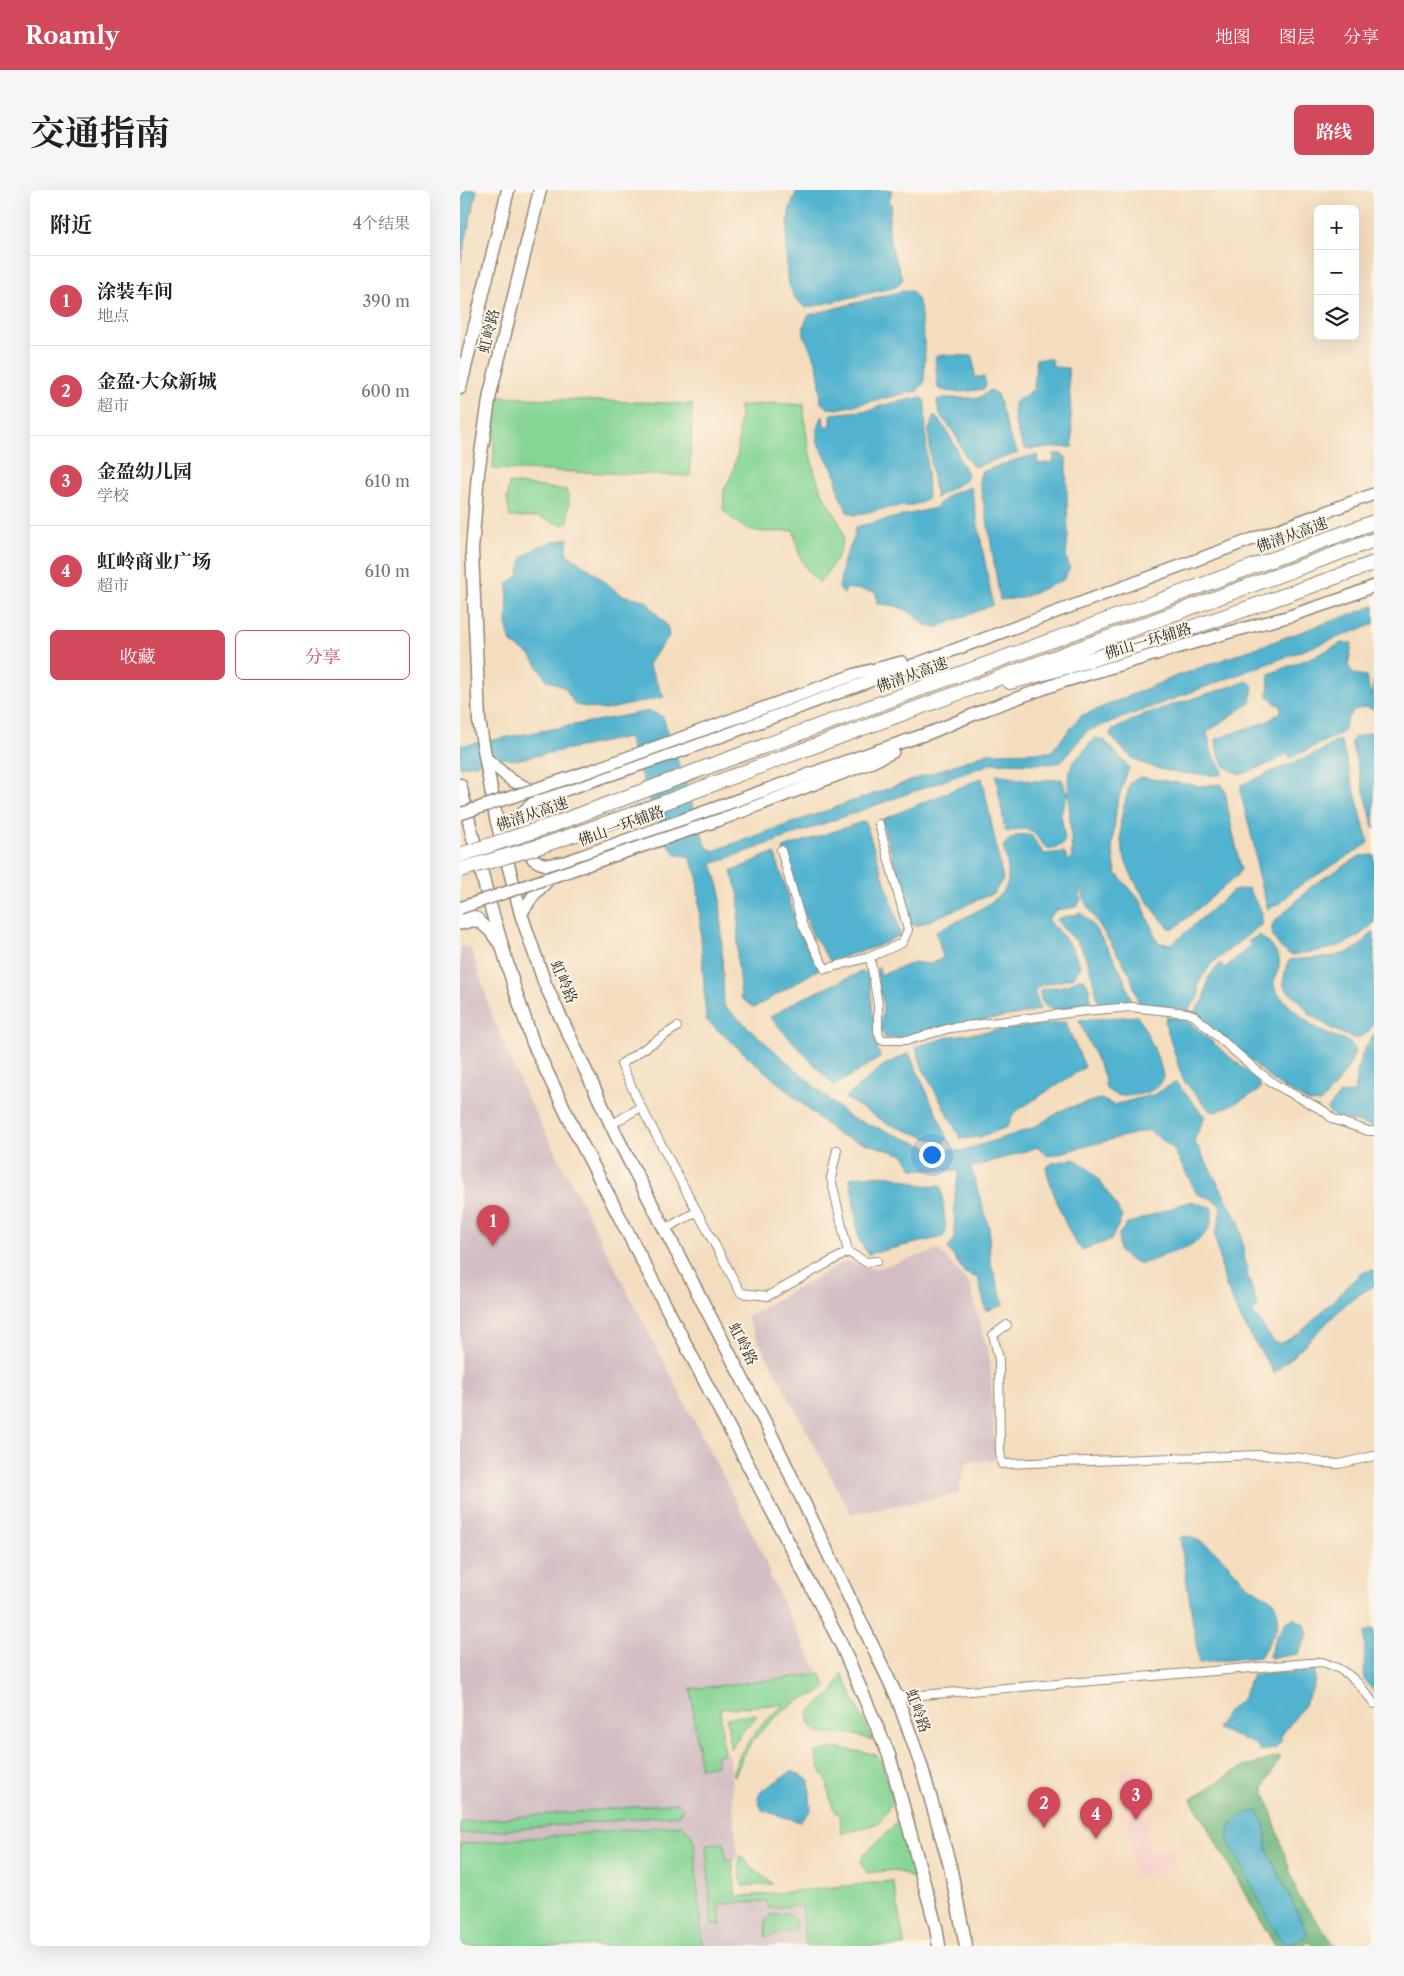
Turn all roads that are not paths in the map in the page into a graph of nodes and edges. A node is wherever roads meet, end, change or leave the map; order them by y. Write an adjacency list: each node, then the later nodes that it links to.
1 (508, 190): 3 (main road, 虹岭路)
2 (540, 190): 12 (main road, 虹岭路)
3 (460, 388)
4 (1374, 494): 9 (main road)
5 (1374, 522): 18 (highway, 佛清从高速, bridge)
6 (1374, 540): 10 (highway, 佛清从高速)
7 (1374, 564): 10 (highway)
8 (1374, 586): 11 (main road, 佛山一环辅路)
9 (959, 648): 14 (main road, 佛山一环辅路); 15 (main road, bridge)
10 (937, 701): 20 (highway, 佛清从高速, bridge)
11 (932, 732): 19 (main road, 佛山一环辅路); 21 (main road, 佛山一环辅路, bridge)
12 (487, 759): 14 (main road); 22 (main road, 虹岭路)
13 (460, 785): 25 (main road)
14 (556, 794): 19 (main road, 佛山一环辅路)
15 (460, 814)
16 (878, 824): 26 (street)
17 (780, 850): 26 (street)
18 (460, 855)
19 (565, 862): 22 (main road)
20 (460, 870)
21 (460, 910): 23 (highway)
22 (521, 914): 29 (main road, 虹岭路)
23 (477, 920): 24 (main road); 25 (main road)
24 (460, 924)
25 (502, 946): 40 (main road)
26 (870, 957): 30 (street)
27 (677, 1027): 28 (street)
28 (641, 1107): 29 (street); 32 (street)
29 (611, 1125): 33 (main road, 虹岭路)
30 (1374, 1131)
31 (837, 1150): 34 (street)
32 (696, 1212): 33 (street); 34 (street)
33 (665, 1229): 38 (main road, 虹岭路)
34 (848, 1252): 35 (street)
35 (877, 1261)
36 (1007, 1325): 37 (street)
37 (1374, 1456)
38 (897, 1697): 39 (street); 41 (main road, 虹岭路)
39 (1374, 1704)
40 (939, 1946)
41 (966, 1946)

